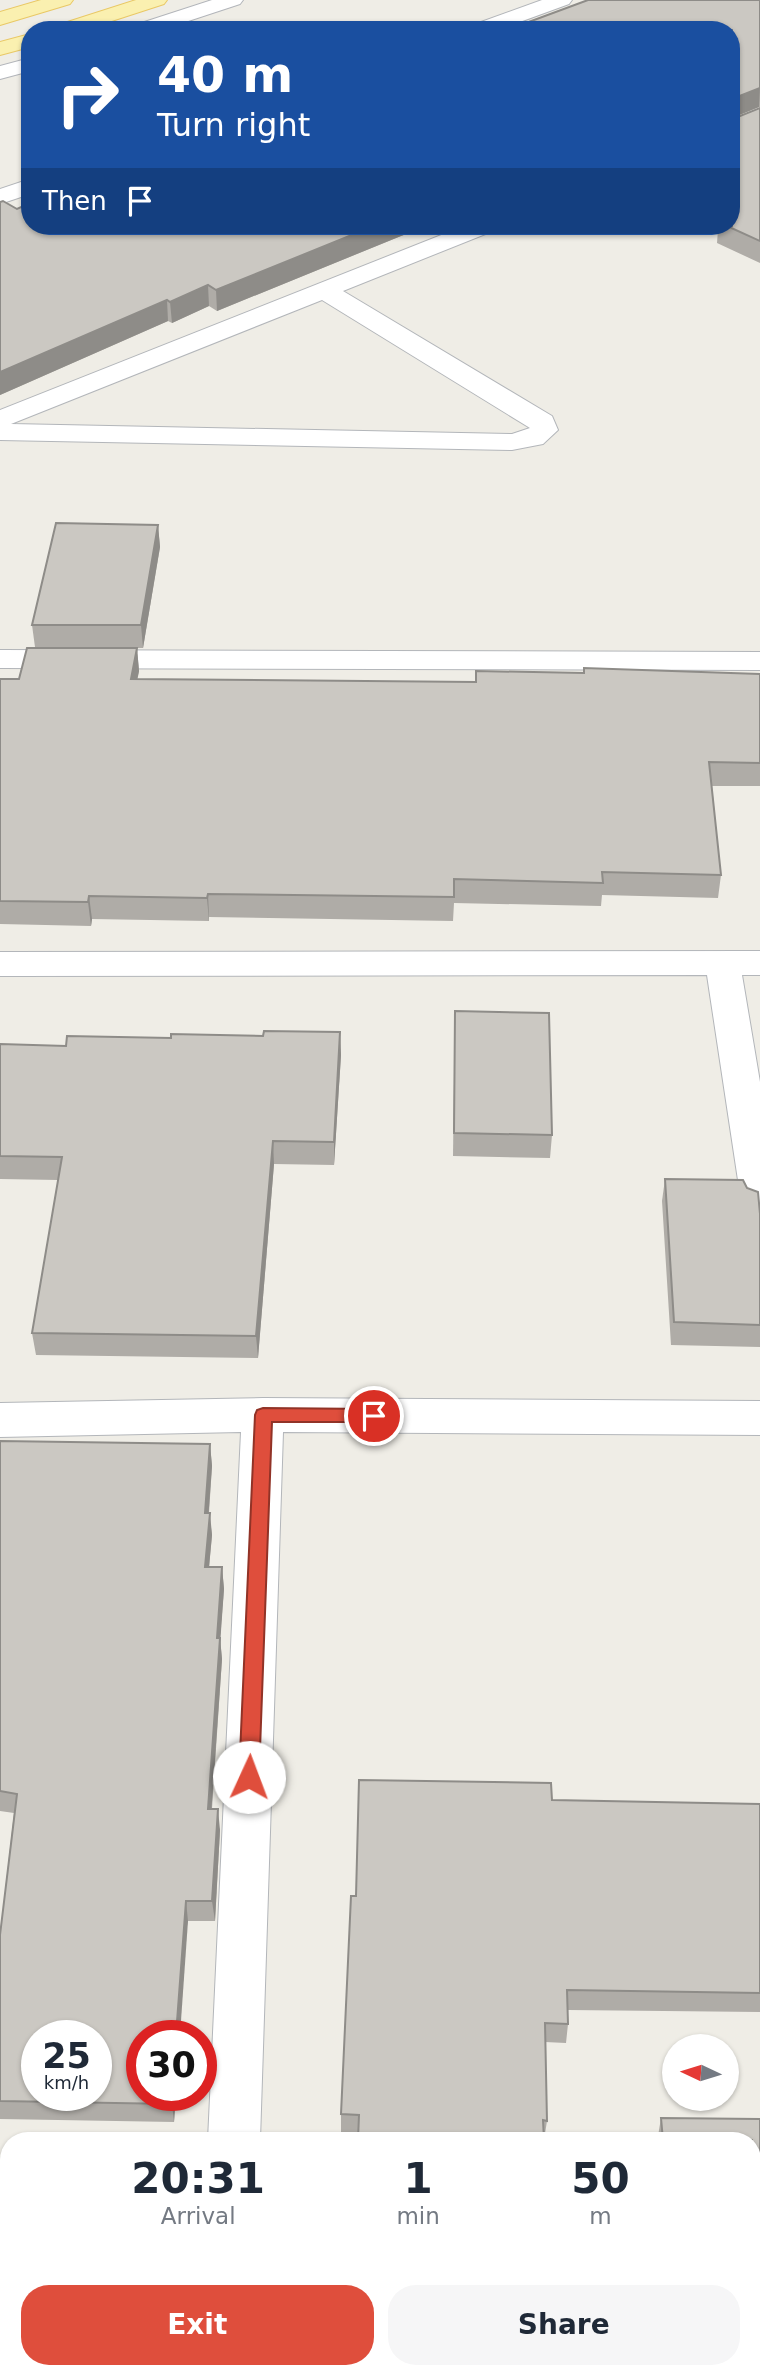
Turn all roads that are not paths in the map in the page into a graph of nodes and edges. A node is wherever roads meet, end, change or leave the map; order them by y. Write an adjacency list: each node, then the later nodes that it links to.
1 (63, 0): 5 (main road)
2 (157, 0): 6 (main road)
3 (233, 0): 7 (street)
4 (562, 0): 8 (street)
5 (0, 19)
6 (90, 21)
7 (167, 21)
8 (502, 21)
9 (21, 43): 10 (main road)
10 (0, 49)
11 (21, 67): 12 (street)
12 (0, 73)
13 (21, 189): 14 (street)
14 (0, 197)
15 (462, 235): 16 (street)
16 (324, 290): 17 (street); 18 (street)
17 (0, 419)
18 (0, 432)
19 (0, 659): 20 (street)
20 (760, 661)
21 (723, 963): 22 (street); 23 (street); 24 (street)
22 (760, 963)
23 (0, 964)
24 (760, 1200)
25 (263, 1415): 26 (street); 27 (street); 28 (street)
26 (760, 1418)
27 (0, 1420)
28 (234, 2132)

